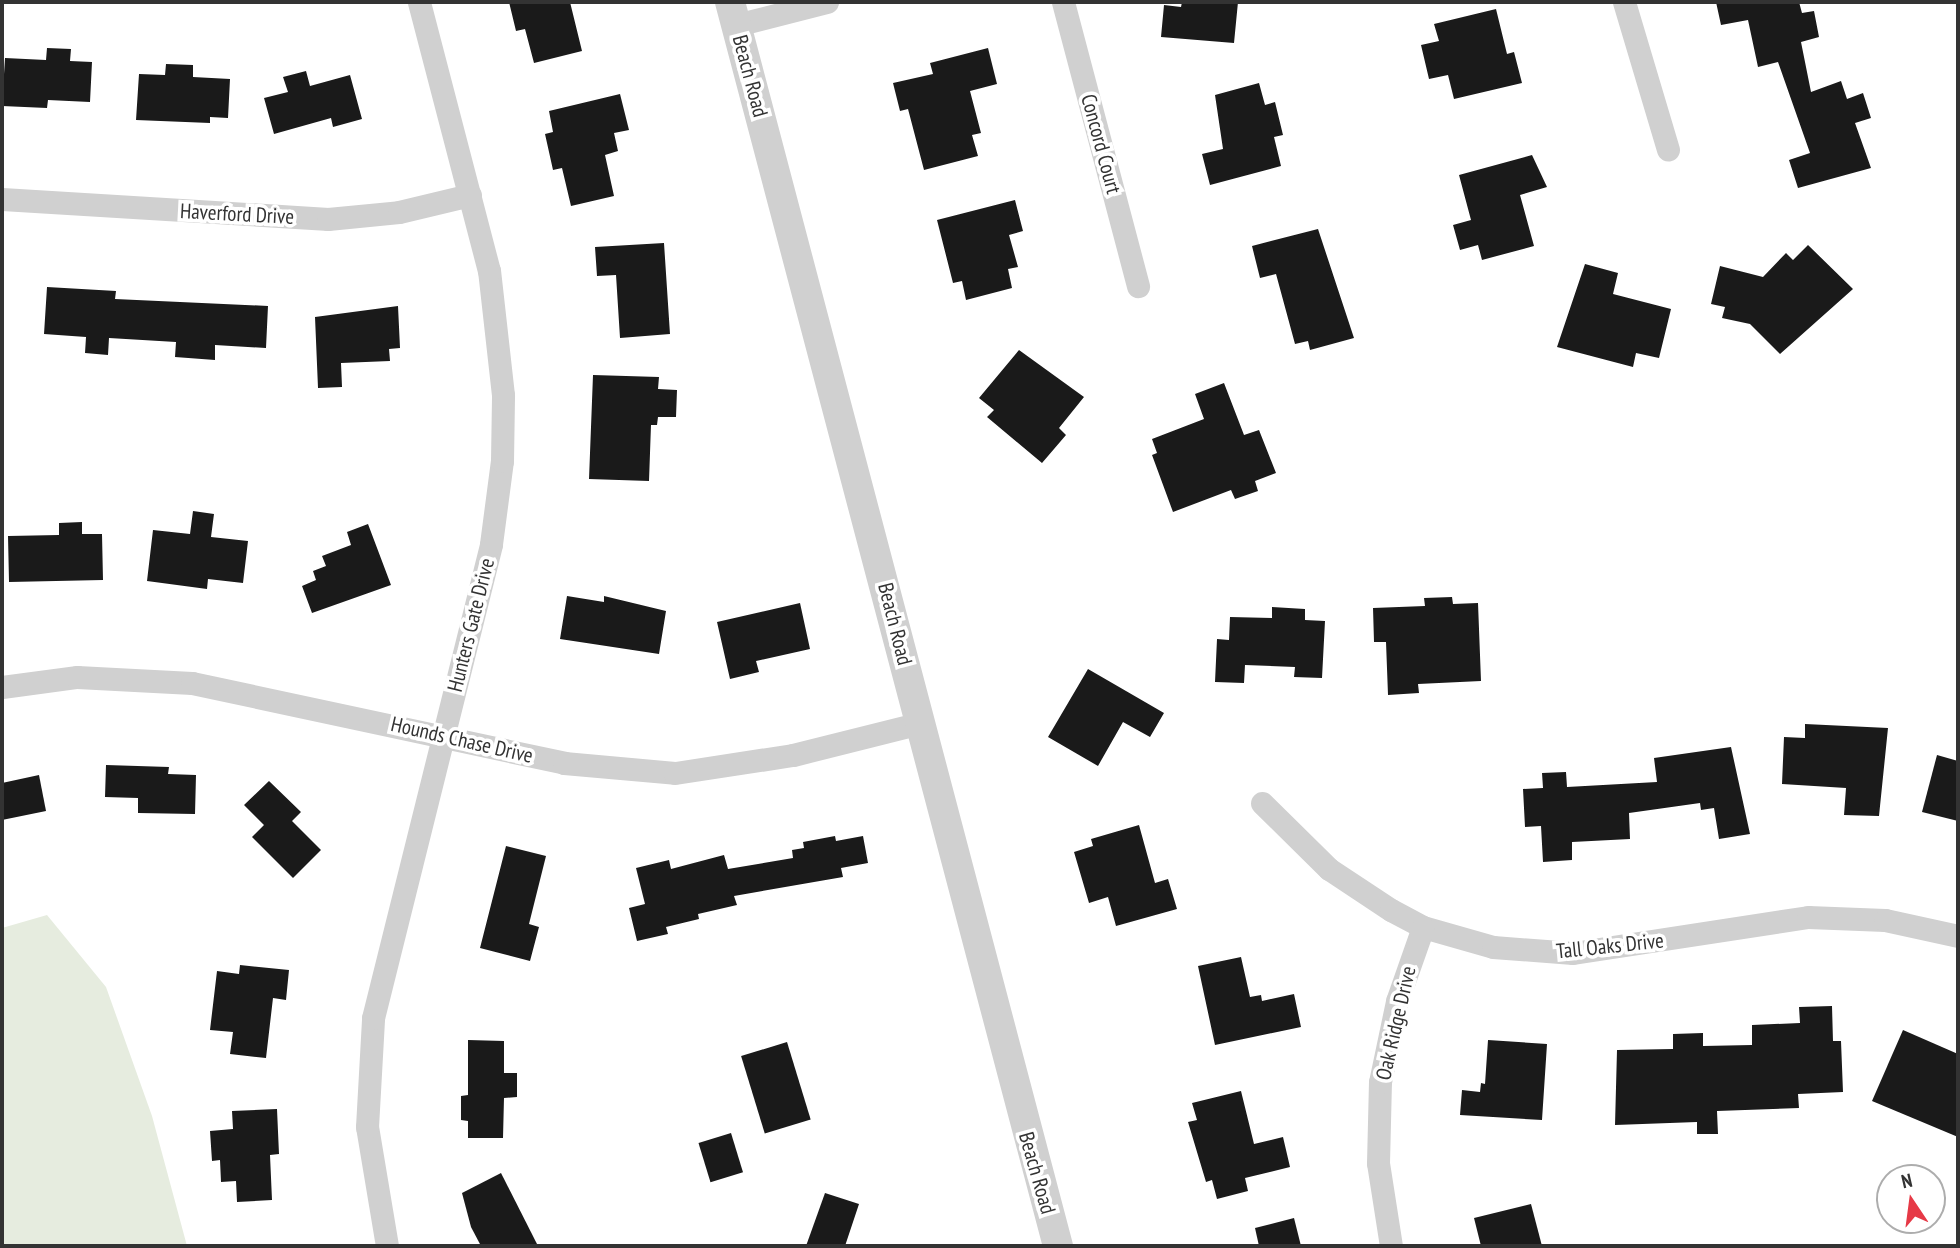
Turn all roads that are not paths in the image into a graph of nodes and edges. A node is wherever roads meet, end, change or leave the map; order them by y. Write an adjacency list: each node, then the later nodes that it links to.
1 (419, 2): 7 (street, Hunters Gate Drive)
2 (827, 2): 5 (street)
3 (1063, 2): 9 (street, Concord Court)
4 (1624, 2): 6 (street)
5 (733, 14): 11 (street, Beach Road)
6 (1668, 150)
7 (470, 195): 8 (street, Haverford Drive); 12 (street, Hunters Gate Drive)
8 (2, 199)
9 (1138, 286)
10 (2, 687): 12 (street, Hounds Chase Drive)
11 (920, 723): 12 (street, Hounds Chase Drive); 17 (street, Beach Road)
12 (442, 736): 16 (street, Hunters Gate Drive)
13 (1262, 803): 14 (street, Tall Oaks Drive)
14 (1423, 927): 15 (street, Tall Oaks Drive); 18 (street, Oak Ridge Drive)
15 (1958, 936)
16 (387, 1246)
17 (1058, 1246)
18 (1391, 1246)

